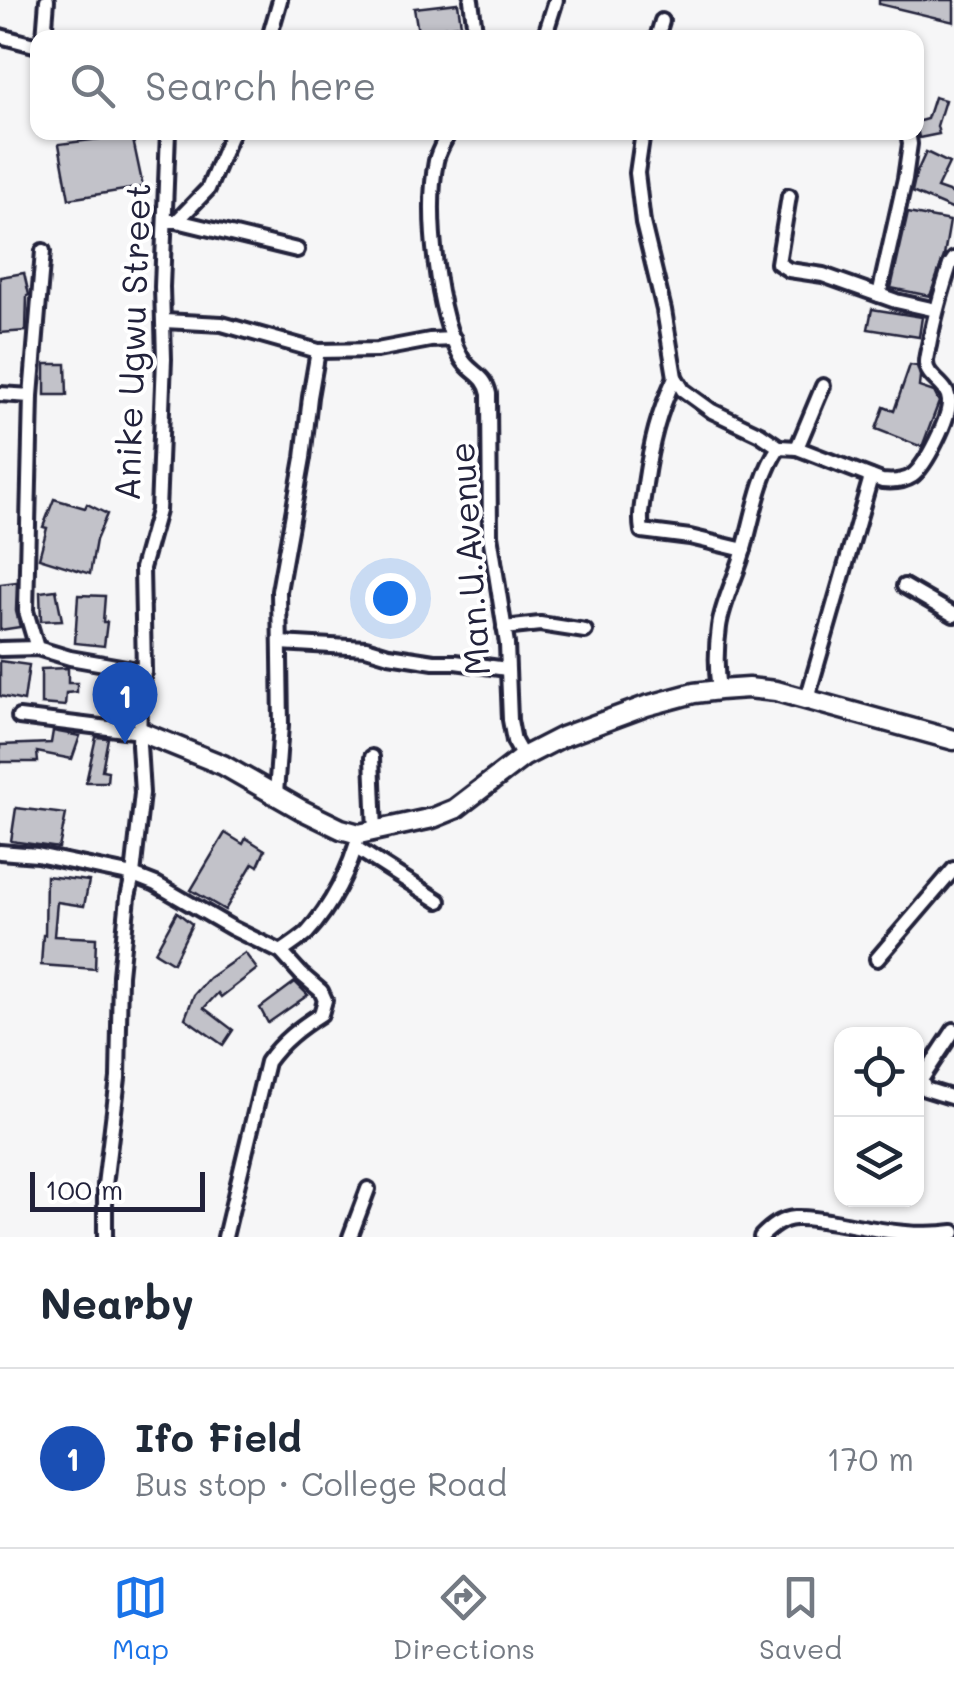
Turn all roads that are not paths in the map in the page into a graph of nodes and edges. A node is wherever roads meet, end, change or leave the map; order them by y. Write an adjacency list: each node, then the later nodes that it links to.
1 (47, 0): 6 (street)
2 (280, 0): 7 (street)
3 (470, 0): 8 (street)
4 (556, 0): 9 (street)
5 (662, 21): 10 (street)
6 (45, 30)
7 (271, 30)
8 (475, 30)
9 (547, 30)
10 (659, 30)
11 (0, 36): 12 (street)
12 (30, 44)
13 (168, 140): 19 (street, Anike Ugwu Street)
14 (229, 140): 19 (street)
15 (445, 140): 26 (street, Man.U.Avenue)
16 (642, 140): 28 (street)
17 (909, 140): 23 (street)
18 (789, 196): 23 (street)
19 (172, 221): 20 (street); 25 (street, Anike Ugwu Street)
20 (298, 250)
21 (42, 252): 31 (street)
22 (954, 259): 24 (street)
23 (879, 295): 24 (street)
24 (936, 310): 34 (street)
25 (164, 321): 27 (street); 44 (street, Anike Ugwu Street)
26 (454, 339): 27 (street); 38 (street, Man.U.Avenue)
27 (318, 351): 40 (street)
28 (675, 377): 32 (street); 35 (street)
29 (823, 386): 33 (street)
30 (0, 394): 31 (street)
31 (31, 396): 41 (street)
32 (779, 448): 33 (street); 35 (street)
33 (796, 448): 34 (street)
34 (871, 477): 46 (street)
35 (744, 550): 45 (street)
36 (904, 586): 37 (street)
37 (954, 615)
38 (504, 628): 39 (street); 43 (street, Man.U.Avenue)
39 (586, 630)
40 (280, 643): 43 (street); 52 (street)
41 (37, 648): 42 (street); 44 (street)
42 (0, 649)
43 (507, 668): 50 (street, Man.U.Avenue)
44 (144, 671): 48 (street, Anike Ugwu Street)
45 (719, 690): 46 (main road); 50 (main road)
46 (806, 700): 49 (main road)
47 (19, 716): 48 (street)
48 (141, 732): 52 (main road); 56 (street, Anike Ugwu Street)
49 (954, 740)
50 (522, 757): 53 (main road)
51 (372, 758): 53 (street)
52 (276, 794): 53 (main road)
53 (363, 838): 57 (street); 58 (street)
54 (0, 852): 56 (street)
55 (954, 869): 59 (street)
56 (133, 876): 58 (street); 64 (street, Anike Ugwu Street)
57 (439, 901)
58 (281, 952): 65 (street)
59 (876, 960)
60 (954, 1030): 61 (street)
61 (954, 1098)
62 (368, 1188): 66 (street)
63 (954, 1232): 67 (street)
64 (104, 1237)
65 (226, 1237)
66 (350, 1237)
67 (761, 1237)

